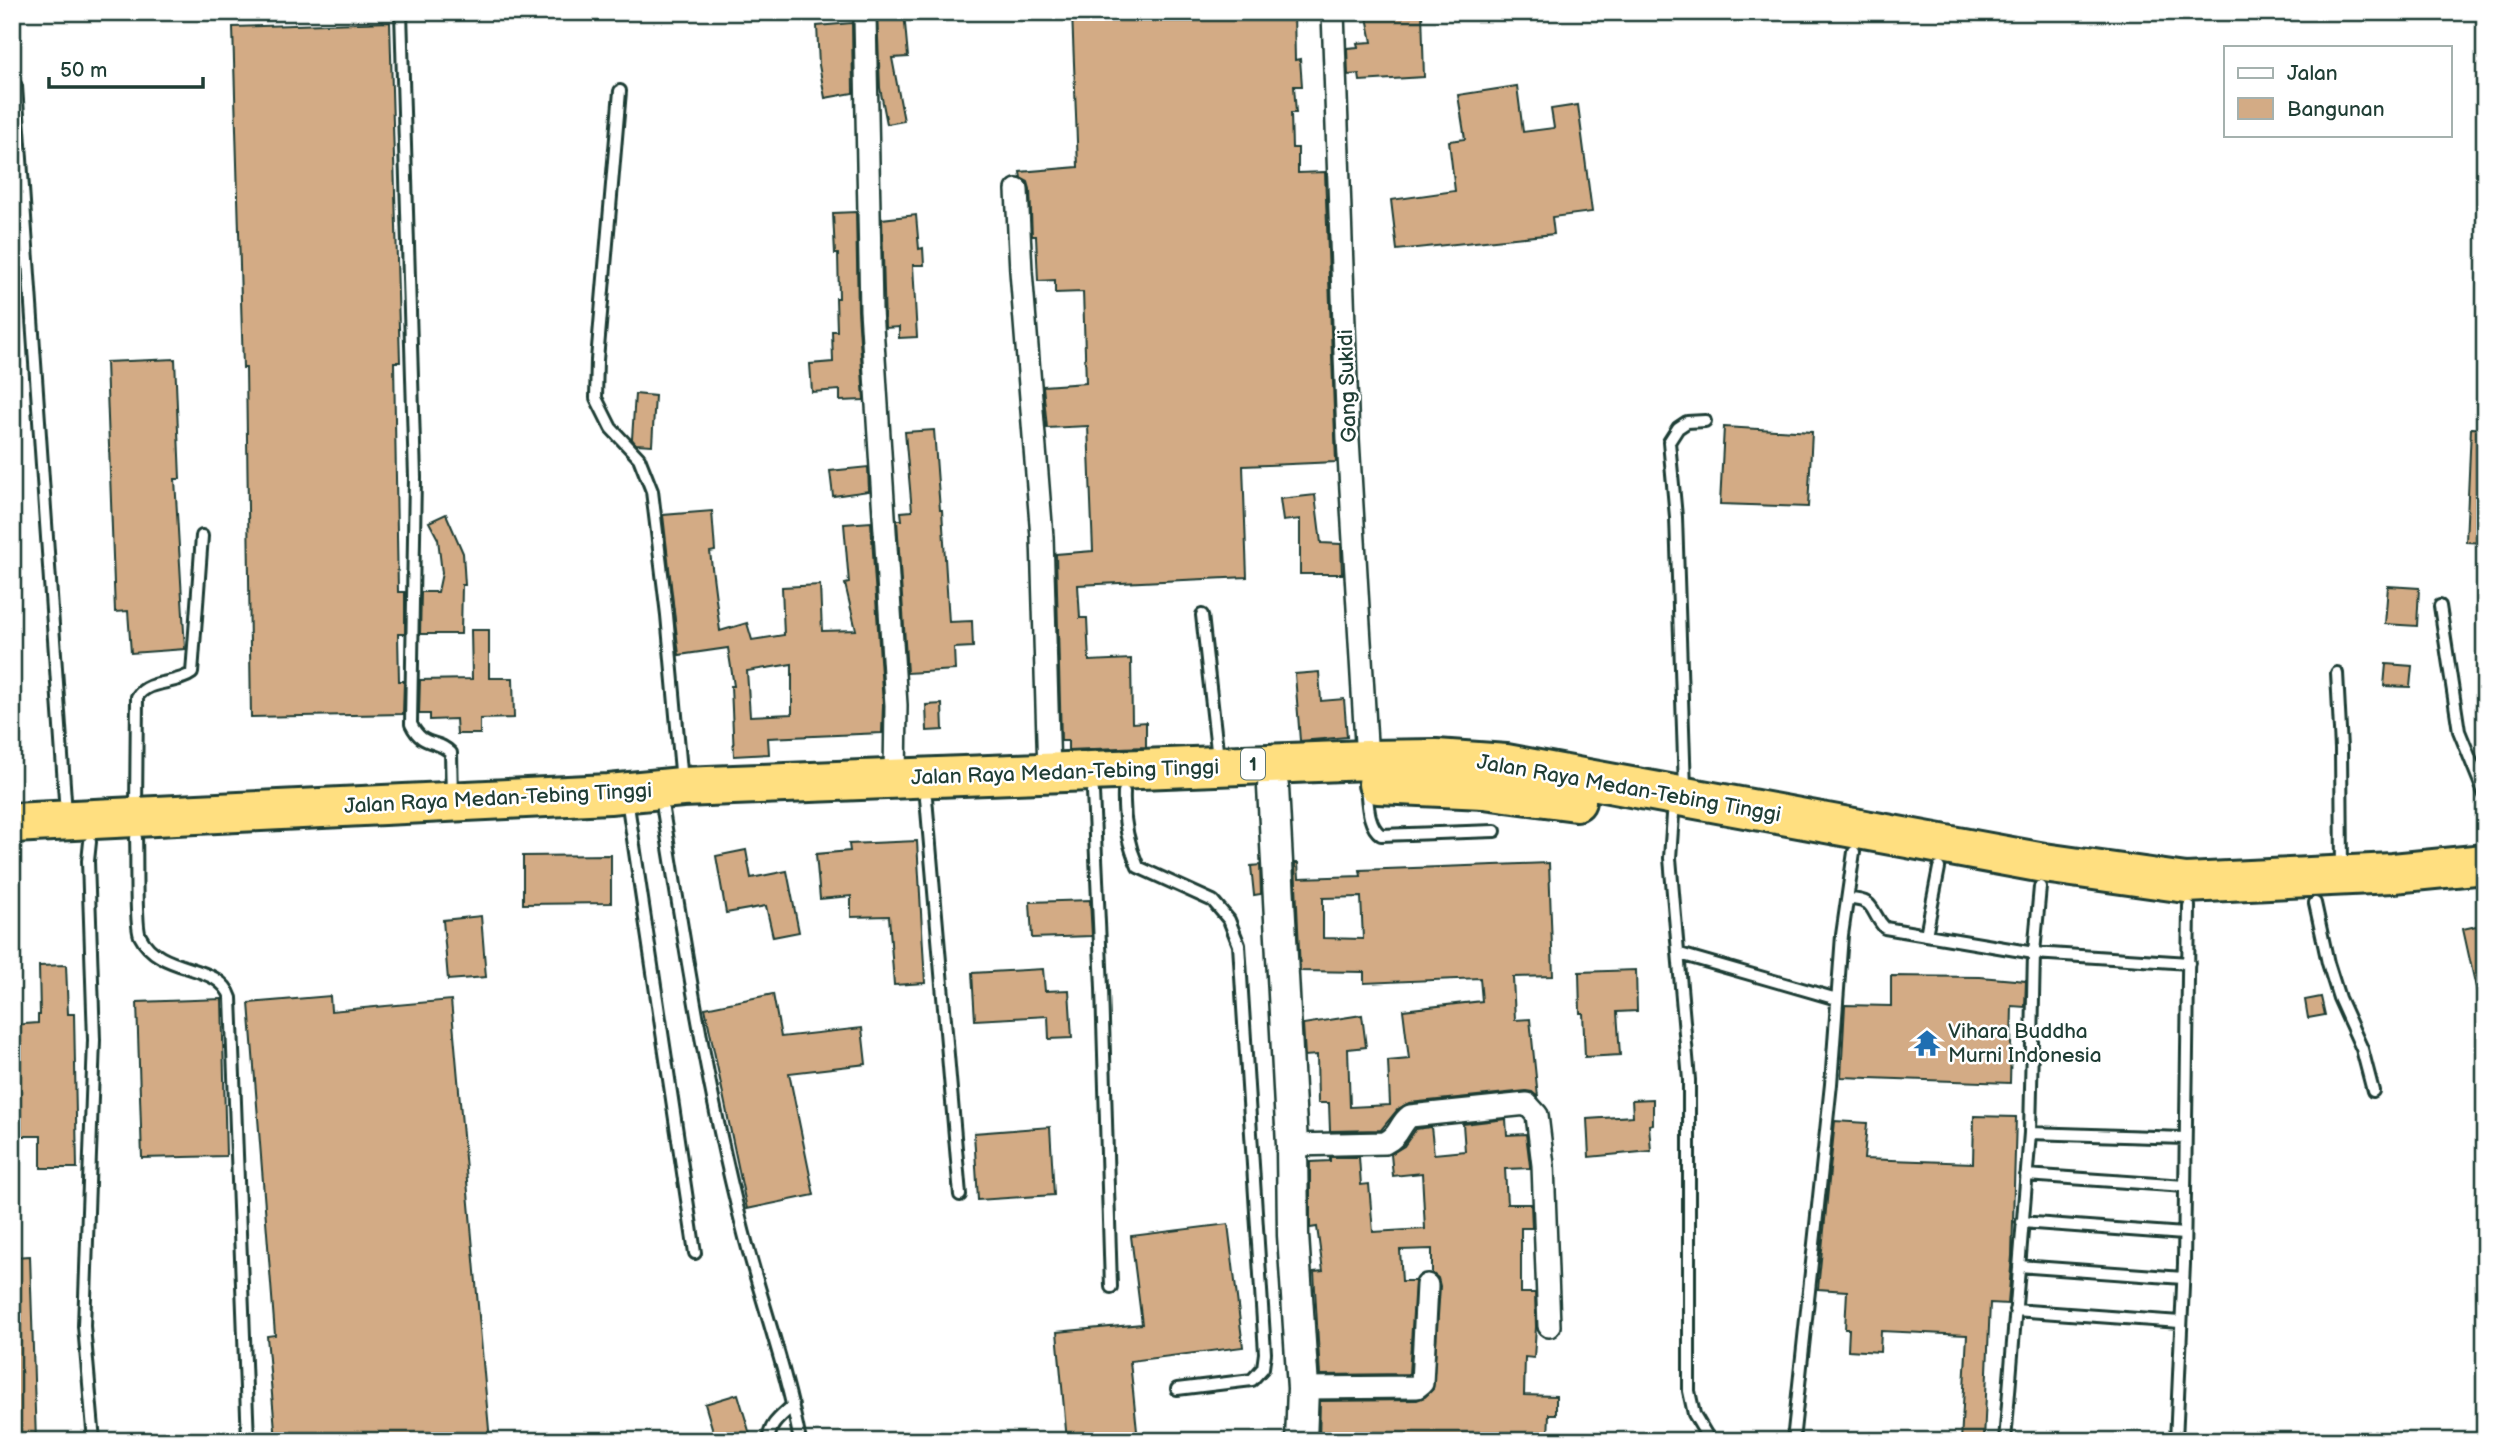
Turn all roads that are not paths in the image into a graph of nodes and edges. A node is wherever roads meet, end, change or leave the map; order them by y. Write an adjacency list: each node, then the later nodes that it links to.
1 (401, 12): 19 (lane)
2 (1333, 12): 13 (street, Gang Sukidi)
3 (865, 17): 16 (street)
4 (16, 86): 24 (lane)
5 (620, 91): 20 (lane)
6 (1017, 190): 14 (street)
7 (1705, 421): 21 (lane)
8 (202, 536): 23 (lane)
9 (2440, 606): 18 (lane)
10 (1202, 615): 12 (lane)
11 (2337, 673): 30 (lane)
12 (1219, 766): 13 (highway, Jalan Raya Medan-Tebing Tinggi / 1); 14 (highway, Jalan Raya Medan-Tebing Tinggi / 1)
13 (1366, 772): 15 (highway, Jalan Raya Medan-Tebing Tinggi / 1); 21 (highway, Jalan Raya Medan-Tebing Tinggi / 1); 25 (lane)
14 (1049, 773): 16 (highway, Jalan Raya Medan-Tebing Tinggi / 1)
15 (1273, 787): 17 (highway, Jalan Raya Medan-Tebing Tinggi / 1); 44 (street)
16 (910, 788): 17 (highway, Jalan Raya Medan-Tebing Tinggi / 1); 20 (highway, Jalan Raya Medan-Tebing Tinggi / 1); 47 (lane)
17 (1108, 792): 54 (lane); 59 (lane)
18 (2485, 795)
19 (452, 802): 20 (highway, Jalan Raya Medan-Tebing Tinggi / 1); 23 (highway, Jalan Raya Medan-Tebing Tinggi / 1)
20 (658, 803): 23 (highway, Jalan Raya Medan-Tebing Tinggi / 1); 50 (lane); 60 (lane)
21 (1679, 805): 27 (highway, Jalan Raya Medan-Tebing Tinggi / 1); 30 (highway, Jalan Raya Medan-Tebing Tinggi / 1); 38 (lane)
22 (12, 823): 24 (highway, Jalan Raya Medan-Tebing Tinggi / 1)
23 (136, 827): 24 (highway, Jalan Raya Medan-Tebing Tinggi / 1); 62 (lane)
24 (78, 831): 26 (highway, Jalan Raya Medan-Tebing Tinggi / 1); 61 (lane)
25 (1495, 831)
26 (12, 845)
27 (1854, 852): 29 (highway, Jalan Raya Medan-Tebing Tinggi / 1); 33 (lane)
28 (2485, 864): 30 (highway, Jalan Raya Medan-Tebing Tinggi / 1)
29 (1939, 868): 31 (highway, Jalan Raya Medan-Tebing Tinggi / 1); 36 (lane)
30 (2342, 876)
31 (2040, 887): 35 (highway, Jalan Raya Medan-Tebing Tinggi / 1); 37 (lane)
32 (2485, 888): 34 (highway, Jalan Raya Medan-Tebing Tinggi / 1)
33 (1849, 899): 36 (lane); 40 (lane)
34 (2315, 903): 35 (highway, Jalan Raya Medan-Tebing Tinggi / 1); 41 (lane)
35 (2189, 906): 39 (lane)
36 (1926, 935): 37 (lane)
37 (2034, 953): 39 (lane); 42 (lane)
38 (1680, 954): 40 (lane); 66 (lane)
39 (2189, 963): 43 (lane)
40 (1838, 999): 67 (lane)
41 (2373, 1091)
42 (2030, 1133): 43 (lane); 45 (lane)
43 (2185, 1138): 46 (lane)
44 (1292, 1145): 57 (street); 58 (street)
45 (2026, 1175): 46 (lane); 48 (lane)
46 (2185, 1186): 49 (lane)
47 (960, 1195)
48 (2022, 1222): 49 (lane); 51 (lane)
49 (2184, 1234): 52 (lane)
50 (695, 1253)
51 (2019, 1266): 52 (lane); 55 (lane)
52 (2182, 1278): 56 (lane)
53 (1427, 1285): 58 (street)
54 (1111, 1287)
55 (2015, 1310): 56 (lane); 68 (lane)
56 (2179, 1322): 69 (lane)
57 (1549, 1326)
58 (1303, 1388): 65 (street)
59 (1177, 1389)
60 (793, 1405): 63 (lane); 64 (lane)
61 (94, 1441)
62 (248, 1441)
63 (769, 1441)
64 (800, 1441)
65 (1301, 1441)
66 (1710, 1441)
67 (1793, 1441)
68 (2005, 1441)
69 (2176, 1441)

